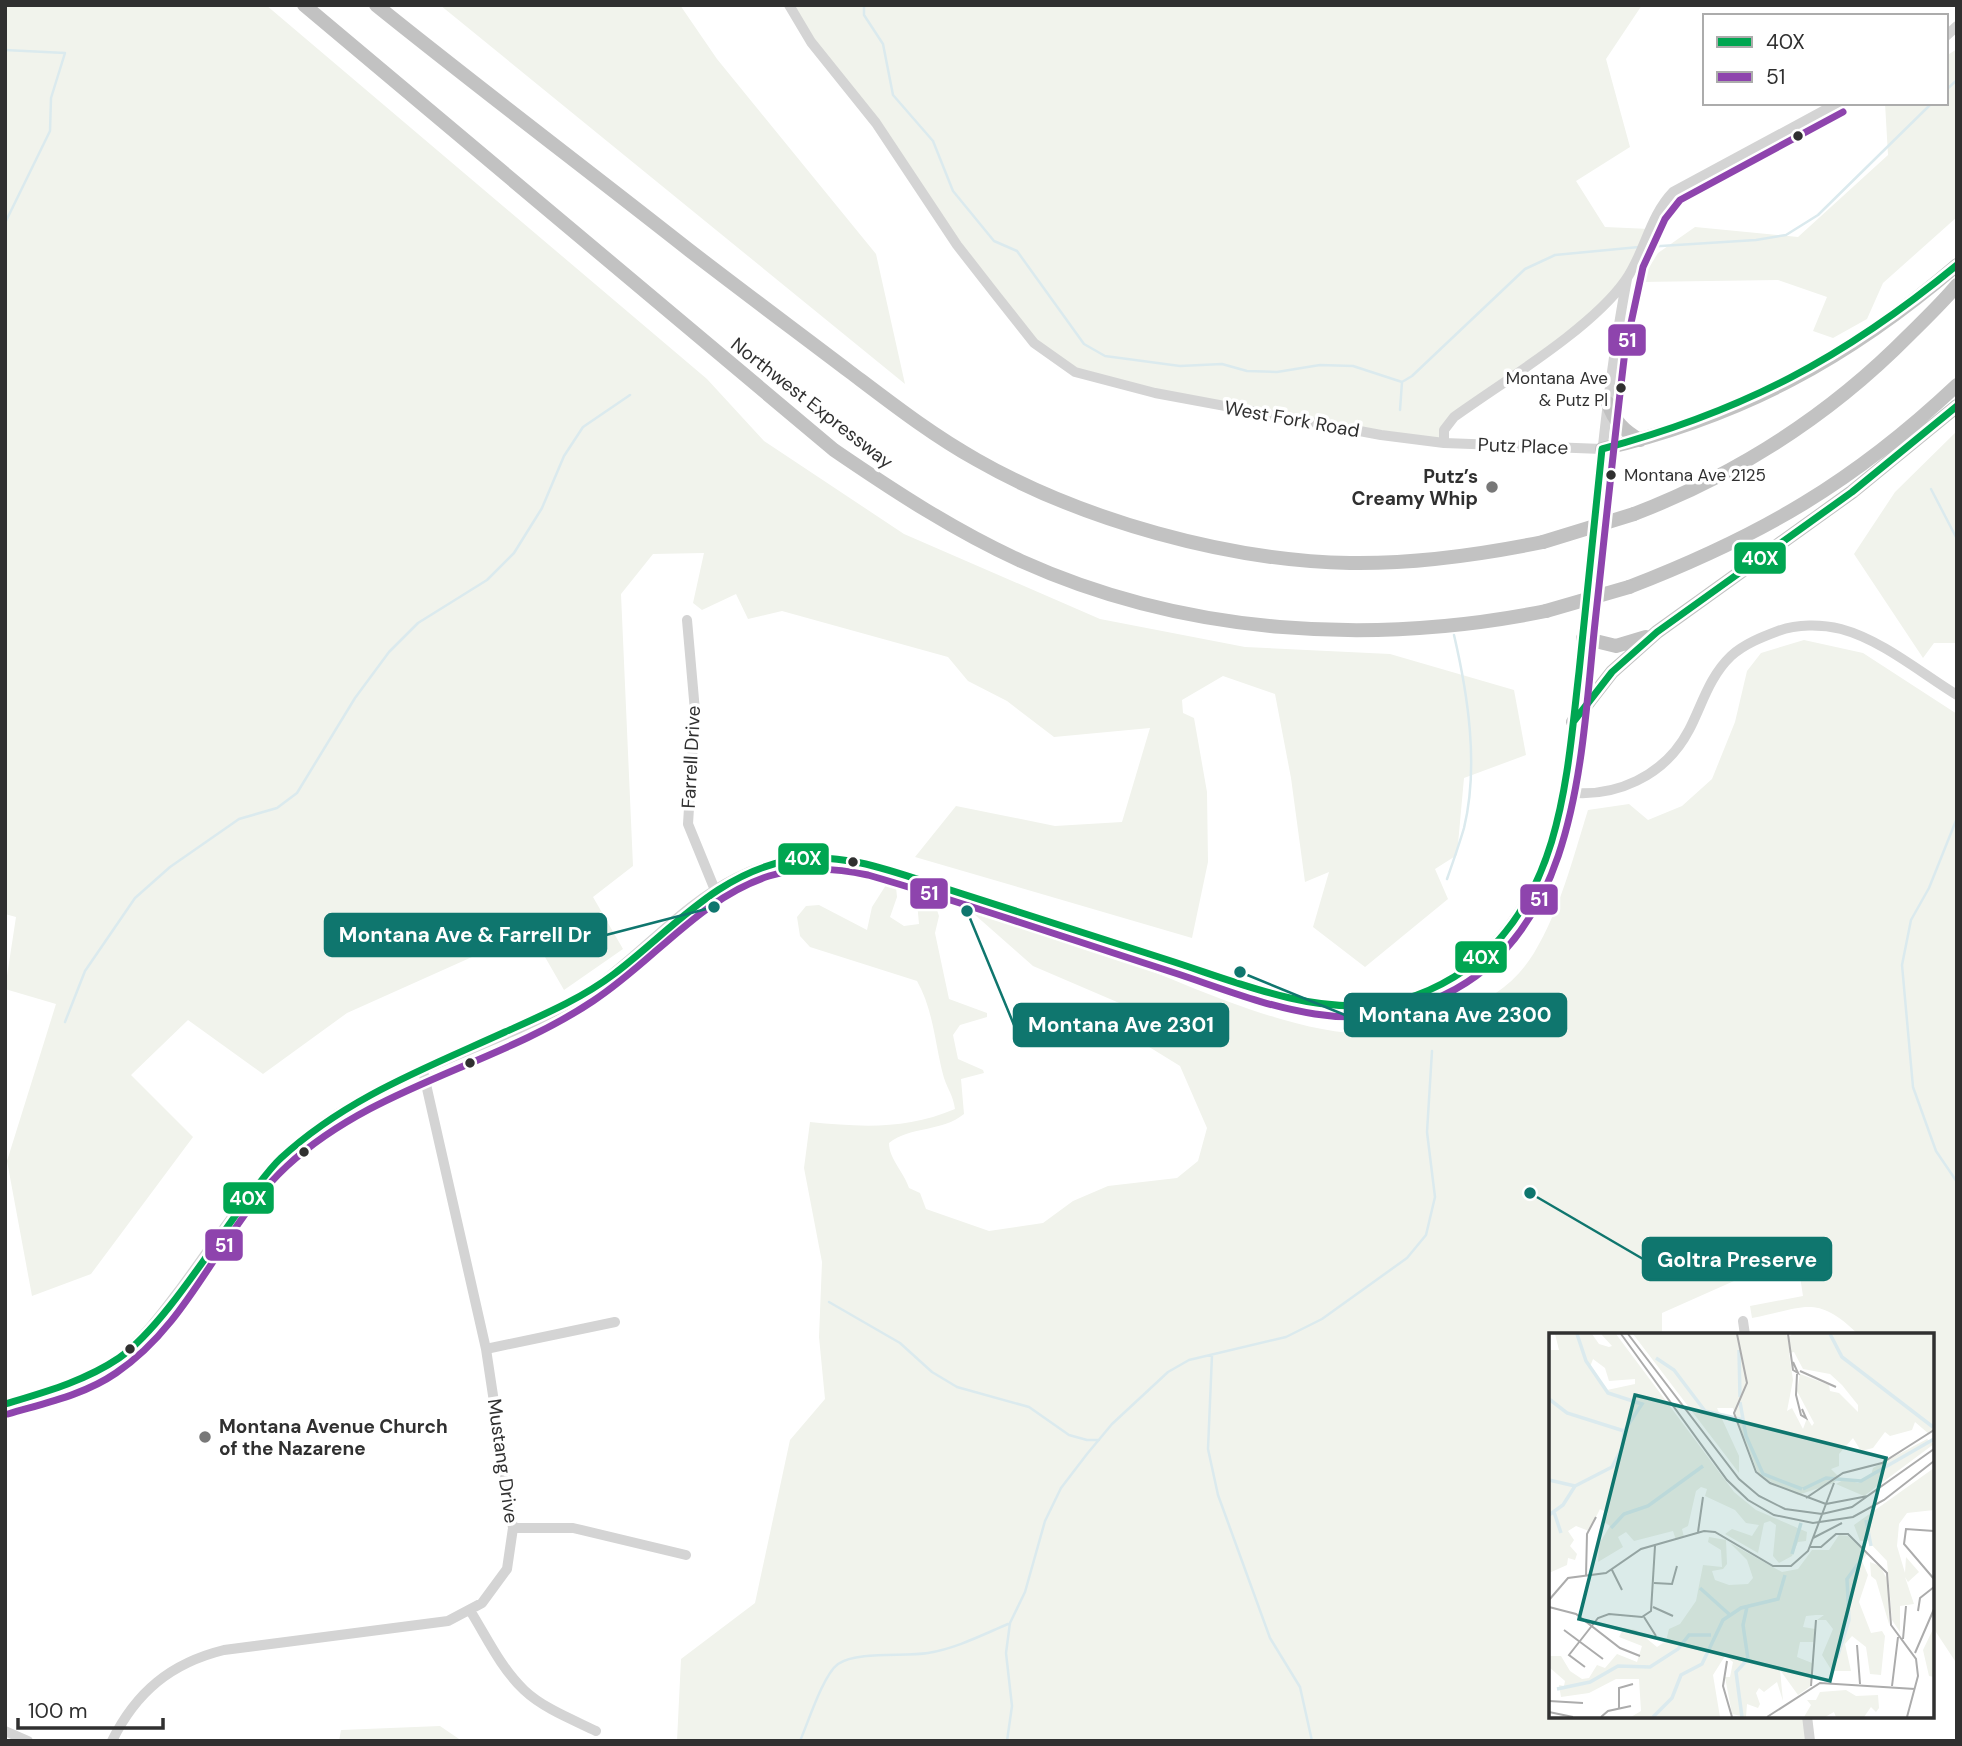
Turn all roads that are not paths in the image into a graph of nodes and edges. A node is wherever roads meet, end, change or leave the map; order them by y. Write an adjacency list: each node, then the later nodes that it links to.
1 (304, 5): 8 (highway, Northwest Expressway, bridge)
2 (376, 5): 7 (highway, bridge)
3 (789, 5): 12 (street, West Fork Road)
4 (1834, 105): 6 (street)
5 (1957, 265): 11 (highway)
6 (1627, 279): 9 (street); 12 (street)
7 (1957, 285)
8 (1957, 385)
9 (1608, 403): 11 (highway); 13 (street)
10 (1957, 406): 15 (highway)
11 (1640, 440): 13 (highway)
12 (1444, 443): 13 (street, Putz Place)
13 (1602, 449): 16 (street)
14 (687, 620): 20 (street, Farrell Drive)
15 (1657, 632): 16 (highway); 18 (highway)
16 (1583, 638): 18 (street)
17 (1957, 695): 19 (street)
18 (1573, 722): 19 (street)
19 (1564, 792): 20 (street)
20 (715, 890): 21 (street)
21 (423, 1071): 25 (street, Mustang Drive); 26 (street)
22 (615, 1321): 25 (street)
23 (1743, 1321): 24 (street)
24 (1745, 1333)
25 (486, 1349): 27 (street, Mustang Drive)
26 (5, 1404)
27 (513, 1528): 28 (street); 29 (street, Mustang Drive)
28 (686, 1555)
29 (471, 1612): 32 (street); 34 (street, Mustang Drive)
30 (1807, 1718): 35 (street)
31 (5, 1731): 33 (street)
32 (596, 1731)
33 (28, 1741)
34 (112, 1741)
35 (1810, 1741)

